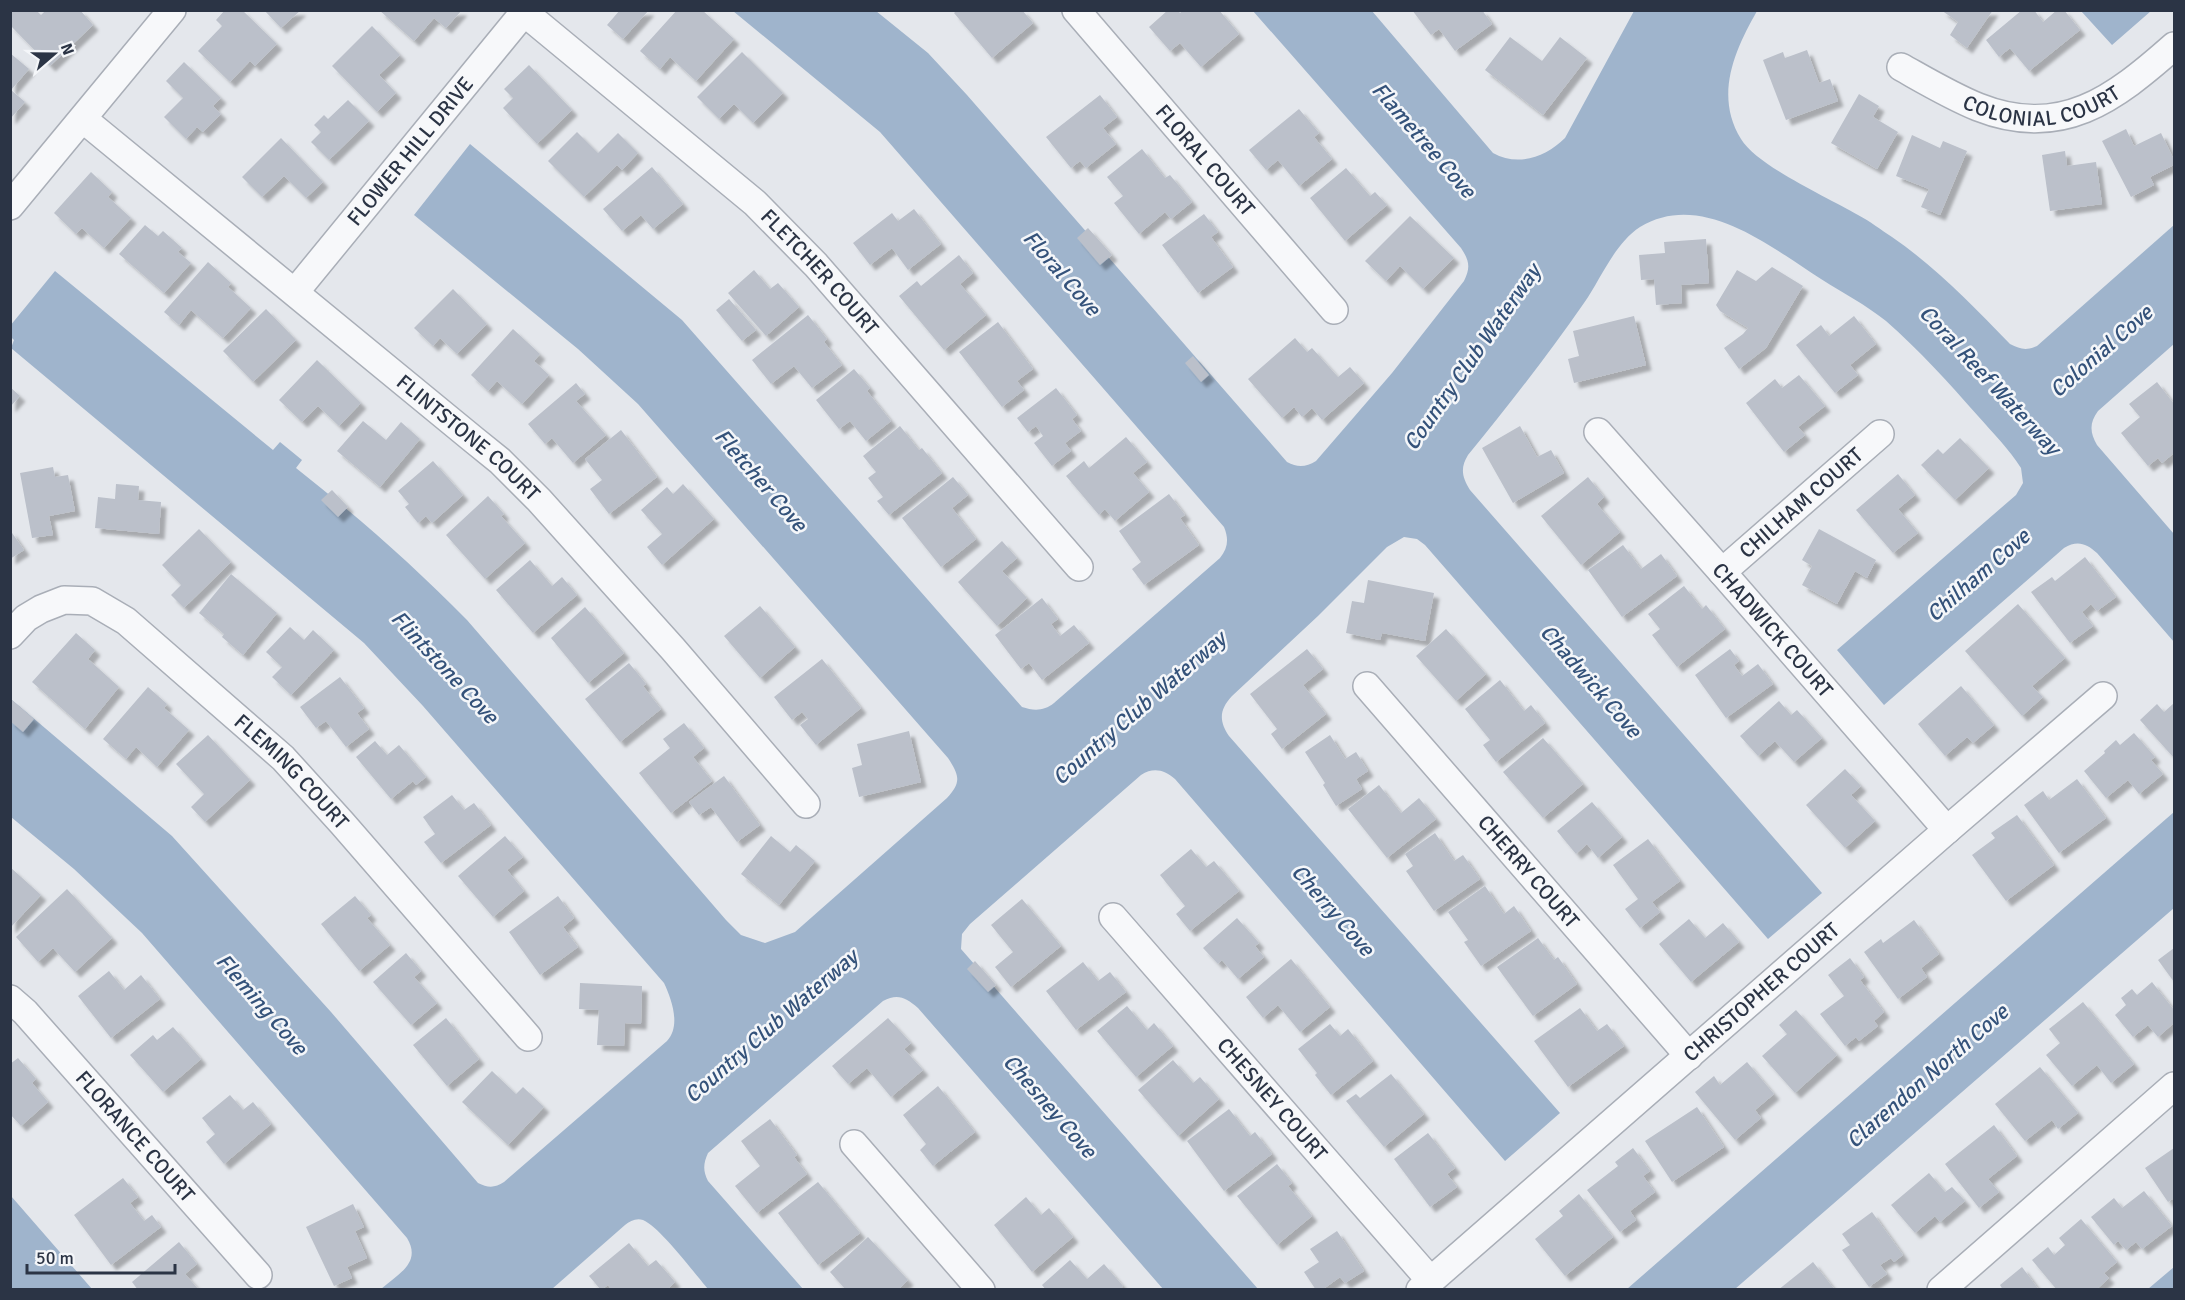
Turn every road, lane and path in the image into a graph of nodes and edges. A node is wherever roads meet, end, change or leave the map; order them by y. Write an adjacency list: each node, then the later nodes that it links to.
1 (172, 10): 6 (street)
2 (1076, 10): 9 (street, FLORAL COURT)
3 (526, 12): 8 (street, FLOWER HILL DRIVE); 12 (street, FLETCHER COURT)
4 (2175, 46): 5 (street, COLONIAL COURT)
5 (1900, 67)
6 (83, 119): 7 (street); 8 (street, FLINTSTONE COURT)
7 (10, 206)
8 (295, 292): 17 (street, FLINTSTONE COURT)
9 (1334, 310)
10 (1598, 432): 13 (street, CHADWICK COURT)
11 (1881, 434): 13 (street, CHILHAM COURT)
12 (1079, 567)
13 (1722, 572): 18 (street, CHADWICK COURT)
14 (10, 635): 21 (street, FLEMING COURT)
15 (1367, 686): 22 (street, CHERRY COURT)
16 (2103, 696): 18 (street, CHRISTOPHER COURT)
17 (806, 804)
18 (1947, 830): 22 (street, CHRISTOPHER COURT)
19 (1113, 916): 26 (street, CHESNEY COURT)
20 (10, 999): 25 (street, FLORANCE COURT)
21 (528, 1037)
22 (1689, 1056): 26 (street, CHRISTOPHER COURT)
23 (2175, 1086): 28 (street)
24 (854, 1144): 27 (street)
25 (258, 1275)
26 (1425, 1285)
27 (981, 1290)
28 (1941, 1290)

